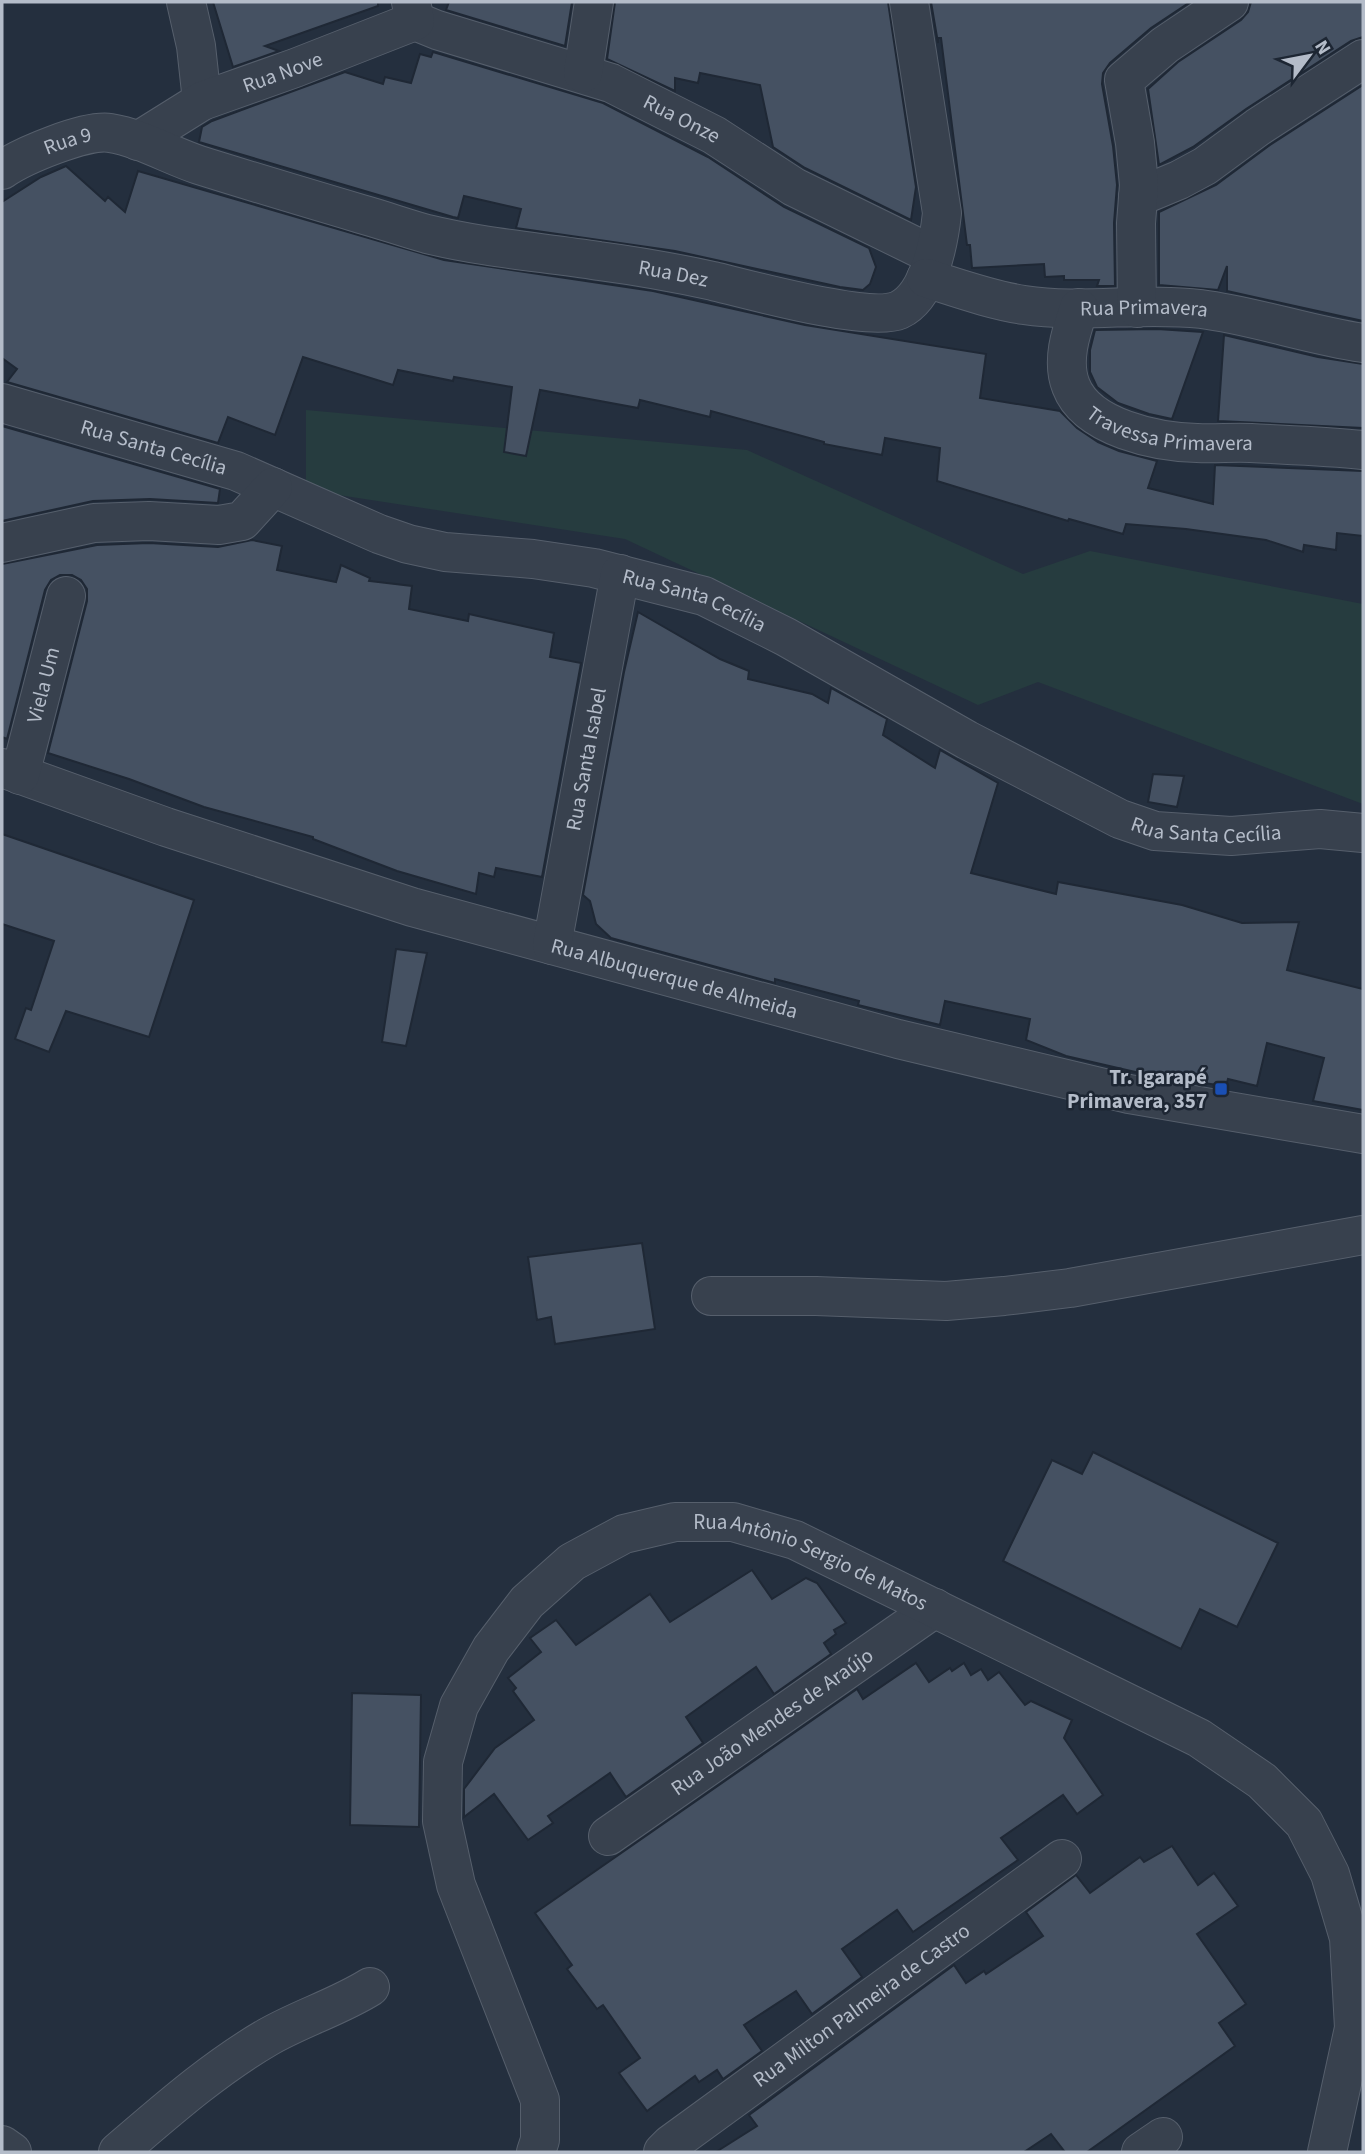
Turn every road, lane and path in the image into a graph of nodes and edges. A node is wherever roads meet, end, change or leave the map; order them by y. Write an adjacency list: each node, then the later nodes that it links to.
1 (186, 2): 8 (street)
2 (594, 2): 7 (street)
3 (909, 2): 12 (street, Rua Dez)
4 (1229, 2): 11 (street)
5 (413, 11): 7 (street, Rua Onze); 8 (street, Rua Nove)
6 (1363, 60): 11 (street)
7 (583, 73): 12 (street, Rua Onze)
8 (202, 101): 9 (street, Rua Nove)
9 (138, 141): 10 (street, Rua 9); 12 (street, Rua Dez)
10 (2, 170)
11 (1138, 197): 13 (street)
12 (930, 267): 14 (street, Rua Primavera)
13 (1137, 307): 14 (street, Rua Primavera); 15 (street, Rua Primavera)
14 (1079, 308): 17 (street, Travessa Primavera)
15 (1363, 343)
16 (2, 403): 18 (street, Rua Santa Cecília)
17 (1363, 450)
18 (273, 487): 19 (street); 20 (street, Rua Santa Cecília)
19 (2, 543)
20 (620, 574): 23 (street, Rua Santa Cecília); 24 (street, Rua Santa Isabel)
21 (65, 596): 22 (street, Viela Um)
22 (11, 771): 24 (street, Rua Albuquerque de Almeida)
23 (1363, 833)
24 (552, 946): 25 (street, Rua Albuquerque de Almeida)
25 (1363, 1134)
26 (1363, 1236): 27 (street)
27 (711, 1296)
28 (934, 1608): 29 (street, Rua João Mendes de Araújo); 35 (street, Rua Antônio Sergio de Matos); 37 (street, Rua Antônio Sergio de Matos)
29 (608, 1836)
30 (1062, 1859): 36 (street, Rua Milton Palmeira de Castro)
31 (370, 1987): 34 (street)
32 (2, 2145): 33 (street)
33 (12, 2152)
34 (118, 2152)
35 (536, 2152)
36 (663, 2152)
37 (1327, 2152)

